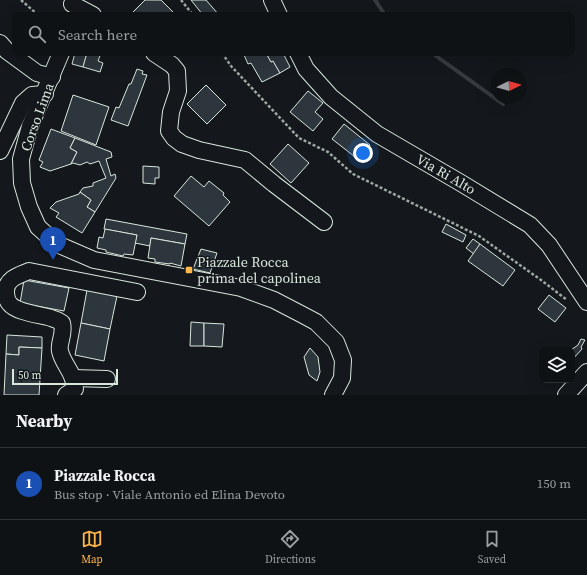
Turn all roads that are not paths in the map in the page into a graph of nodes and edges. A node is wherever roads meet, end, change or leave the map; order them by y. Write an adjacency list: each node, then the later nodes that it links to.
1 (272, 0): 4 (street)
2 (72, 6): 3 (street)
3 (86, 12)
4 (278, 12)
5 (0, 43): 6 (street)
6 (12, 55)
7 (14, 56): 11 (street)
8 (60, 56): 11 (street, Corso Lima)
9 (158, 56): 14 (street)
10 (300, 56): 16 (street, Via Ri Alto)
11 (52, 77): 12 (street, Corso Lima)
12 (45, 94): 13 (street); 21 (street, Corso Lima)
13 (0, 151)
14 (324, 222)
15 (137, 292): 18 (street)
16 (587, 302)
17 (587, 372): 22 (street)
18 (73, 378): 19 (street); 20 (street)
19 (108, 379)
20 (66, 395)
21 (333, 395)
22 (566, 395)

